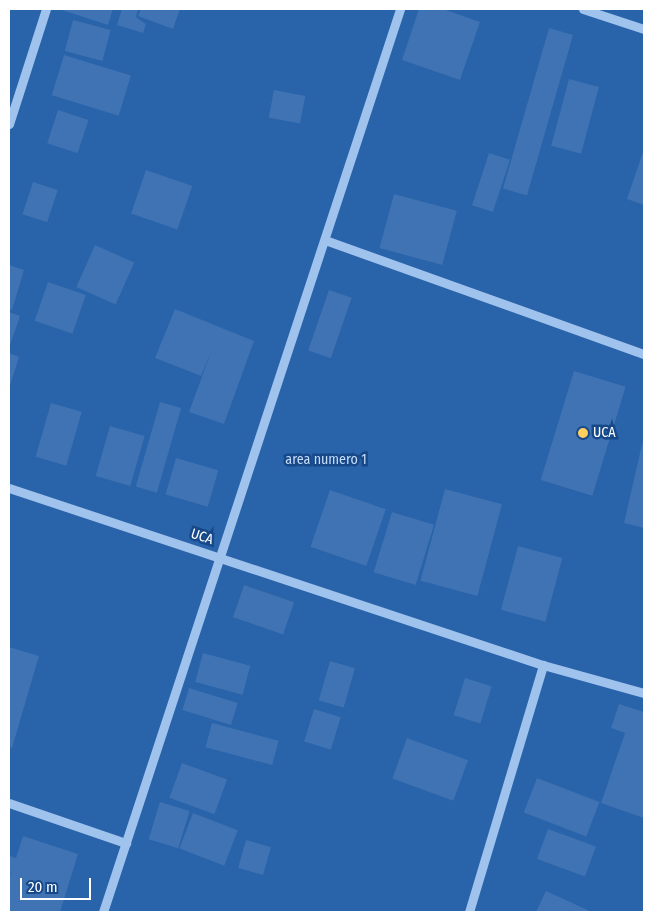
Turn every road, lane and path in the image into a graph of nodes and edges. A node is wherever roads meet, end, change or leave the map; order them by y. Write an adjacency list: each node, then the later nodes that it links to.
1 (46, 9): 5 (street)
2 (400, 9): 6 (street)
3 (583, 9): 4 (street)
4 (644, 29)
5 (9, 124)
6 (324, 240): 7 (street); 9 (street)
7 (644, 354)
8 (9, 488): 9 (street, UCA)
9 (220, 558): 10 (street, UCA); 13 (street)
10 (543, 665): 11 (street, UCA); 15 (street)
11 (644, 693)
12 (9, 803): 13 (street)
13 (126, 843): 14 (street)
14 (103, 912)
15 (469, 912)

